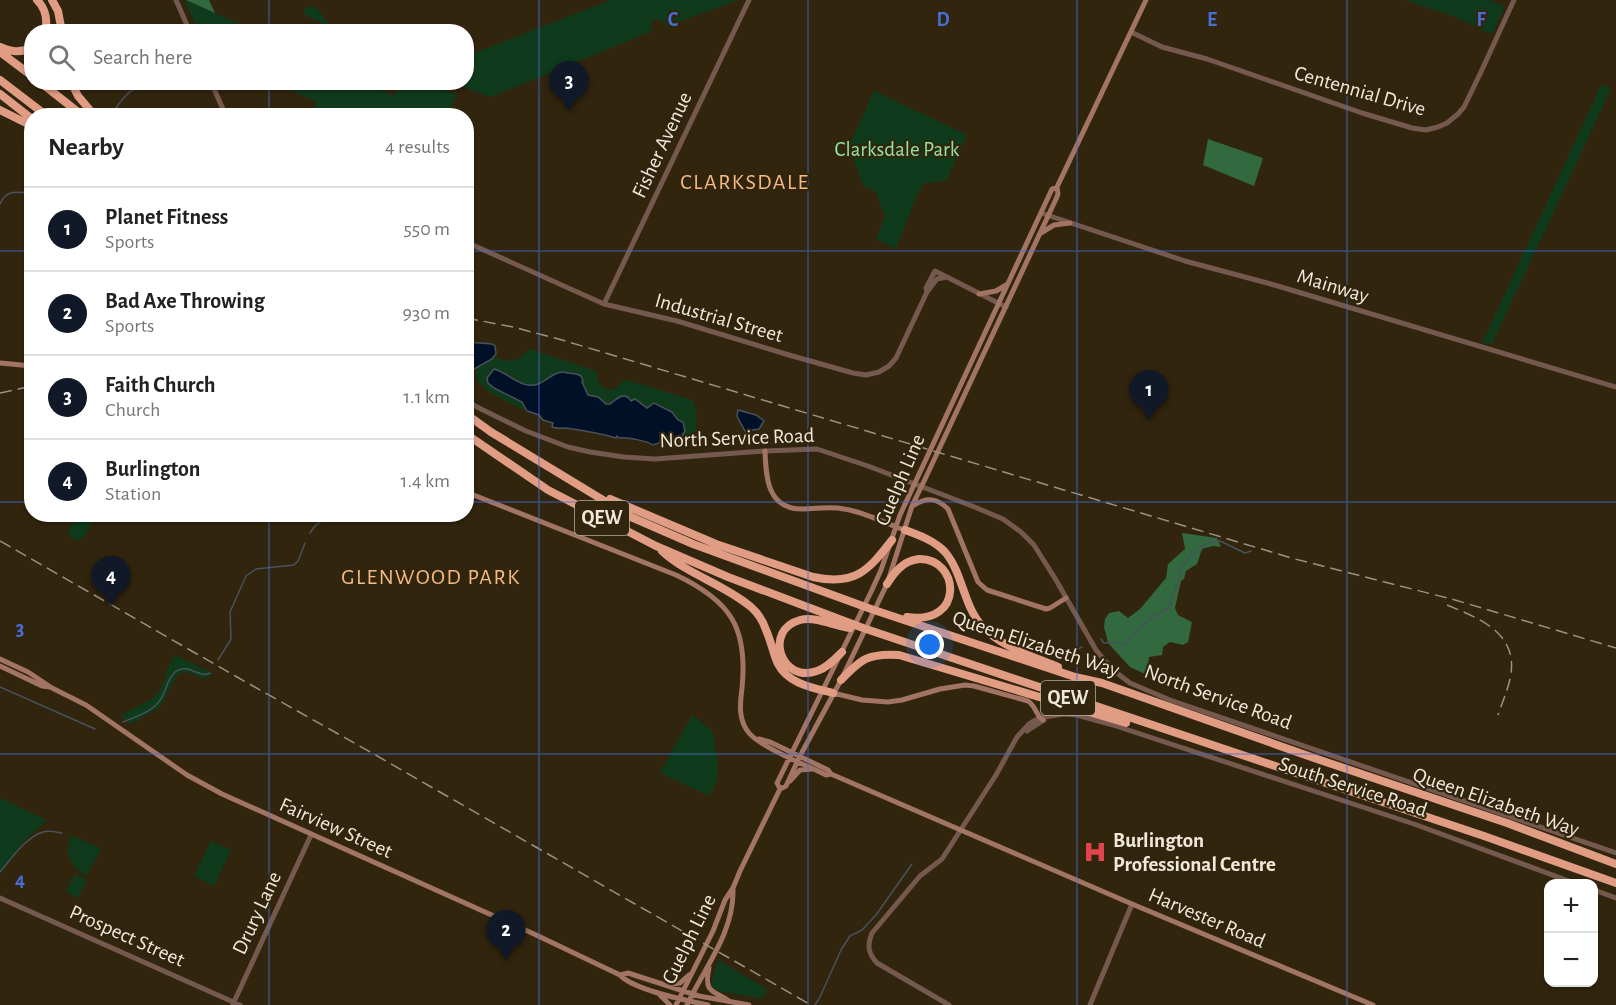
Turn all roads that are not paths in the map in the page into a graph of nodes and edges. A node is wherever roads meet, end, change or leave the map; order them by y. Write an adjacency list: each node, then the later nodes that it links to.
1 (37, 0): 7 (highway)
2 (52, 0): 8 (highway)
3 (176, 0): 9 (street)
4 (749, 0): 37 (street, Fisher Avenue)
5 (1146, 0): 10 (main road, Guelph Line)
6 (1514, 0): 10 (street, Centennial Drive)
7 (46, 24)
8 (60, 24)
9 (186, 24)
10 (1131, 32): 27 (main road, Guelph Line)
11 (0, 46): 12 (highway)
12 (24, 50)
13 (0, 52): 14 (highway)
14 (24, 70)
15 (0, 80): 20 (highway)
16 (50, 90): 21 (highway)
17 (75, 90): 22 (highway)
18 (215, 90): 23 (street)
19 (0, 94): 25 (highway)
20 (36, 108)
21 (73, 108)
22 (88, 108)
23 (222, 108)
24 (0, 110): 26 (highway)
25 (24, 113)
26 (24, 122)
27 (1057, 187): 28 (main road, Guelph Line); 29 (main road, Guelph Line)
28 (1041, 213): 29 (street, Mainway); 34 (main road, Guelph Line)
29 (1047, 216): 30 (street, Mainway); 31 (main road, Guelph Line)
30 (1070, 223): 31 (main road); 42 (street, Mainway)
31 (1036, 240): 39 (main road, Guelph Line)
32 (474, 246): 37 (street, Industrial Street)
33 (947, 277): 35 (street, Industrial Street); 35 (street, Industrial Street); 36 (street)
34 (1007, 284): 36 (main road); 38 (main road, Guelph Line)
35 (927, 292): 37 (street, Industrial Street)
36 (979, 294): 38 (street)
37 (604, 304)
38 (998, 304): 39 (street); 50 (main road, Guelph Line)
39 (1006, 307): 49 (main road, Guelph Line)
40 (0, 363): 41 (main road)
41 (24, 365)
42 (1616, 387)
43 (474, 405): 46 (street, North Service Road)
44 (474, 420): 47 (highway, Queen Elizabeth Way / QEW)
45 (474, 439): 53 (highway, Queen Elizabeth Way / QEW)
46 (765, 451): 50 (main road); 55 (street, North Service Road)
47 (560, 474): 52 (highway); 56 (highway, Queen Elizabeth Way / QEW)
48 (474, 495): 68 (main road, Harvester Road)
49 (912, 506): 51 (main road, Guelph Line); 55 (main road)
50 (896, 526): 51 (main road); 52 (main road, Guelph Line)
51 (905, 530): 54 (main road, Guelph Line); 62 (highway)
52 (892, 540): 58 (main road, Guelph Line)
53 (656, 546): 57 (highway, Queen Elizabeth Way / QEW); 64 (highway)
54 (886, 584): 56 (highway); 61 (main road, Guelph Line)
55 (1066, 598): 75 (street, North Service Road)
56 (871, 609): 62 (highway, Queen Elizabeth Way / QEW)
57 (863, 628): 58 (highway); 67 (highway, Queen Elizabeth Way / QEW)
58 (842, 652): 64 (main road, Guelph Line)
59 (0, 659): 63 (main road, Fairview Street)
60 (0, 666): 63 (main road, Fairview Street)
61 (841, 680): 65 (main road, Guelph Line); 67 (highway)
62 (1102, 683): 76 (highway, Queen Elizabeth Way / QEW)
63 (52, 688): 74 (main road, Fairview Street)
64 (824, 691): 65 (highway); 68 (main road, Guelph Line)
65 (833, 693): 66 (main road); 69 (main road, Guelph Line)
66 (1042, 719): 73 (street); 77 (street, South Service Road)
67 (1166, 731): 78 (highway, Queen Elizabeth Way / QEW)
68 (791, 755): 69 (main road, Harvester Road); 72 (main road, Guelph Line)
69 (799, 758): 70 (main road, Harvester Road); 71 (main road, Harvester Road); 72 (main road, Guelph Line)
70 (816, 770): 71 (main road, Harvester Road); 72 (main road)
71 (831, 774): 73 (main road, Harvester Road)
72 (783, 787): 79 (main road, Guelph Line)
73 (961, 830): 83 (main road, Harvester Road); 100 (street)
74 (311, 835): 86 (main road, Fairview Street); 93 (street, Drury Lane)
75 (1616, 853)
76 (1616, 864)
77 (1563, 879)
78 (1616, 883)
79 (733, 888): 84 (main road, Guelph Line); 85 (main road, Guelph Line)
80 (1598, 892): 82 (street)
81 (0, 898): 93 (street, Prospect Street)
82 (1616, 898)
83 (1132, 904): 101 (street); 102 (main road, Harvester Road)
84 (711, 961): 90 (main road, Guelph Line); 92 (main road)
85 (692, 972): 87 (main road); 89 (main road, Guelph Line)
86 (620, 975): 87 (main road, Fairview Street); 88 (main road, Fairview Street)
87 (662, 985): 89 (main road, Fairview Street)
88 (657, 992): 91 (main road, Fairview Street); 96 (main road)
89 (683, 992): 90 (main road, Fairview Street); 91 (main road, Guelph Line)
90 (692, 994): 92 (main road, Fairview Street); 94 (main road, Guelph Line)
91 (679, 998): 94 (main road, Fairview Street); 97 (main road, Guelph Line)
92 (731, 1002): 99 (main road, Fairview Street)
93 (233, 1003): 95 (street, Prospect Street)
94 (688, 1003): 98 (main road, Fairview Street)
95 (240, 1005)
96 (670, 1005)
97 (676, 1005)
98 (708, 1005)
99 (749, 1005)
100 (950, 1005)
101 (1090, 1005)
102 (1373, 1005)

